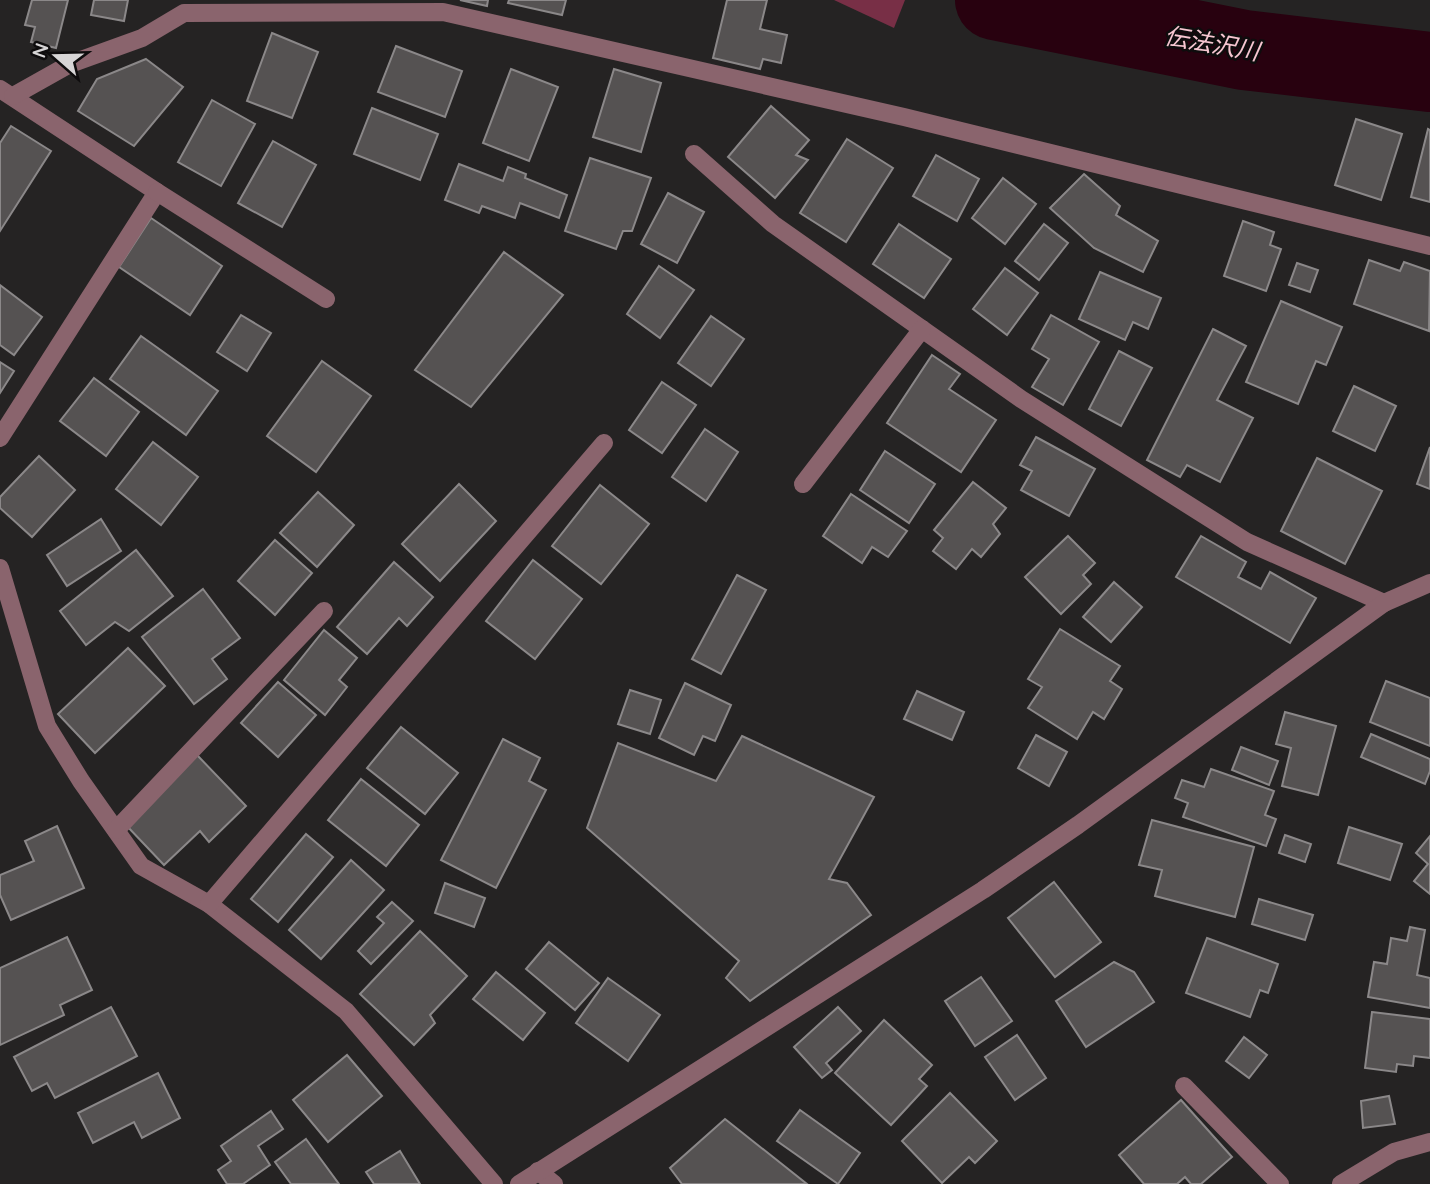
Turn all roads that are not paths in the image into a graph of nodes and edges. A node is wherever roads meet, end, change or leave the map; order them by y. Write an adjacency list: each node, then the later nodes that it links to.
1 (6, 92): 3 (street); 4 (street)
2 (694, 154): 6 (street)
3 (157, 192): 5 (street); 7 (street)
4 (1430, 246)
5 (326, 299)
6 (922, 330): 9 (street); 12 (street)
7 (0, 438)
8 (604, 443): 15 (street)
9 (803, 484)
10 (0, 568): 14 (street)
11 (1430, 583): 12 (street)
12 (1384, 603): 18 (street)
13 (324, 611): 14 (street)
14 (116, 830): 15 (street)
15 (209, 904): 19 (street)
16 (1184, 1086): 22 (street)
17 (1430, 1142): 23 (street)
18 (538, 1171): 20 (street); 21 (street)
19 (494, 1184)
20 (519, 1184)
21 (554, 1184)
22 (1279, 1184)
23 (1341, 1184)

